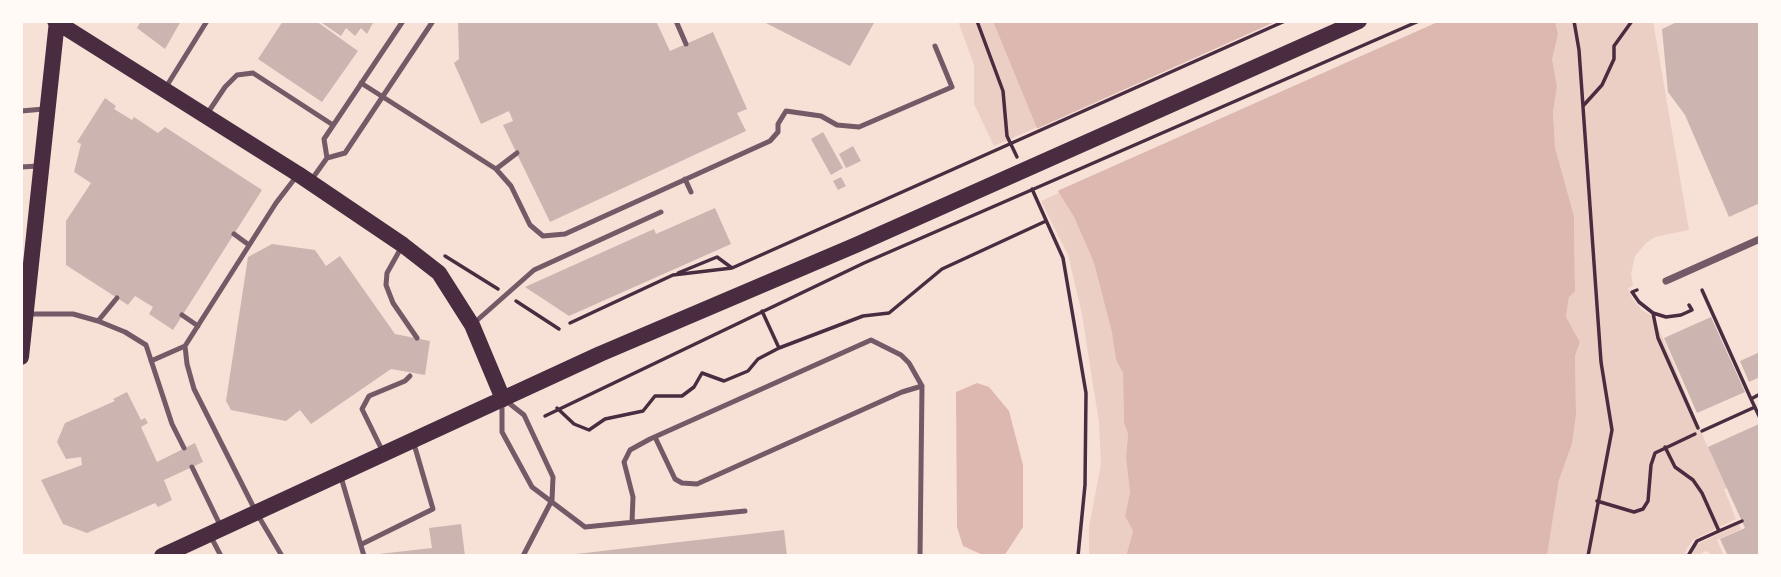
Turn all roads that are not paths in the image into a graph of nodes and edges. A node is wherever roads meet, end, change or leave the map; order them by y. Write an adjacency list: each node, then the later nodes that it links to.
1 (57, 21): 10 (main road); 12 (main road)
2 (206, 21): 10 (lane)
3 (403, 21): 9 (lane)
4 (433, 21): 11 (lane)
5 (676, 21): 7 (lane)
6 (1359, 21): 43 (main road)
7 (686, 44)
8 (934, 46): 22 (lane)
9 (361, 83): 11 (lane); 15 (lane)
10 (164, 90): 14 (main road)
11 (382, 97): 17 (lane); 20 (lane)
12 (48, 109): 13 (lane); 18 (main road)
13 (21, 111)
14 (206, 116): 15 (lane); 21 (main road)
15 (333, 125): 17 (lane)
16 (517, 153): 20 (lane)
17 (327, 158): 21 (lane)
18 (41, 166): 19 (lane); 25 (main road)
19 (21, 167)
20 (496, 169): 22 (lane)
21 (304, 178): 28 (lane); 29 (main road)
22 (685, 179): 23 (lane)
23 (691, 192)
24 (662, 212): 36 (lane)
25 (27, 232): 32 (main road)
26 (234, 234): 28 (lane)
27 (1760, 239): 30 (street)
28 (249, 245): 35 (lane)
29 (403, 245): 36 (main road); 37 (lane)
30 (1666, 281)
31 (117, 298): 34 (lane)
32 (25, 314): 34 (lane); 39 (main road)
33 (182, 315): 35 (lane)
34 (98, 321): 40 (lane)
35 (198, 326): 38 (lane)
36 (472, 326): 43 (main road)
37 (417, 338)
38 (185, 346): 40 (lane); 52 (lane)
39 (21, 357)
40 (151, 361): 46 (lane)
41 (410, 376): 47 (lane)
42 (922, 386): 44 (lane); 44 (lane); 61 (lane)
43 (503, 398): 45 (main road); 50 (lane); 50 (lane)
44 (655, 437): 53 (lane)
45 (413, 440): 47 (main road); 55 (lane)
46 (184, 448)
47 (384, 453): 49 (main road)
48 (192, 467): 54 (lane)
49 (340, 474): 52 (main road); 55 (lane)
50 (552, 500): 53 (lane); 60 (lane)
51 (745, 511): 53 (lane)
52 (256, 512): 54 (main road); 58 (lane)
53 (632, 522)
54 (215, 531): 56 (main road); 57 (lane)
55 (362, 544): 59 (lane)
56 (162, 556)
57 (220, 556)
58 (282, 556)
59 (364, 556)
60 (523, 556)
61 (920, 556)

